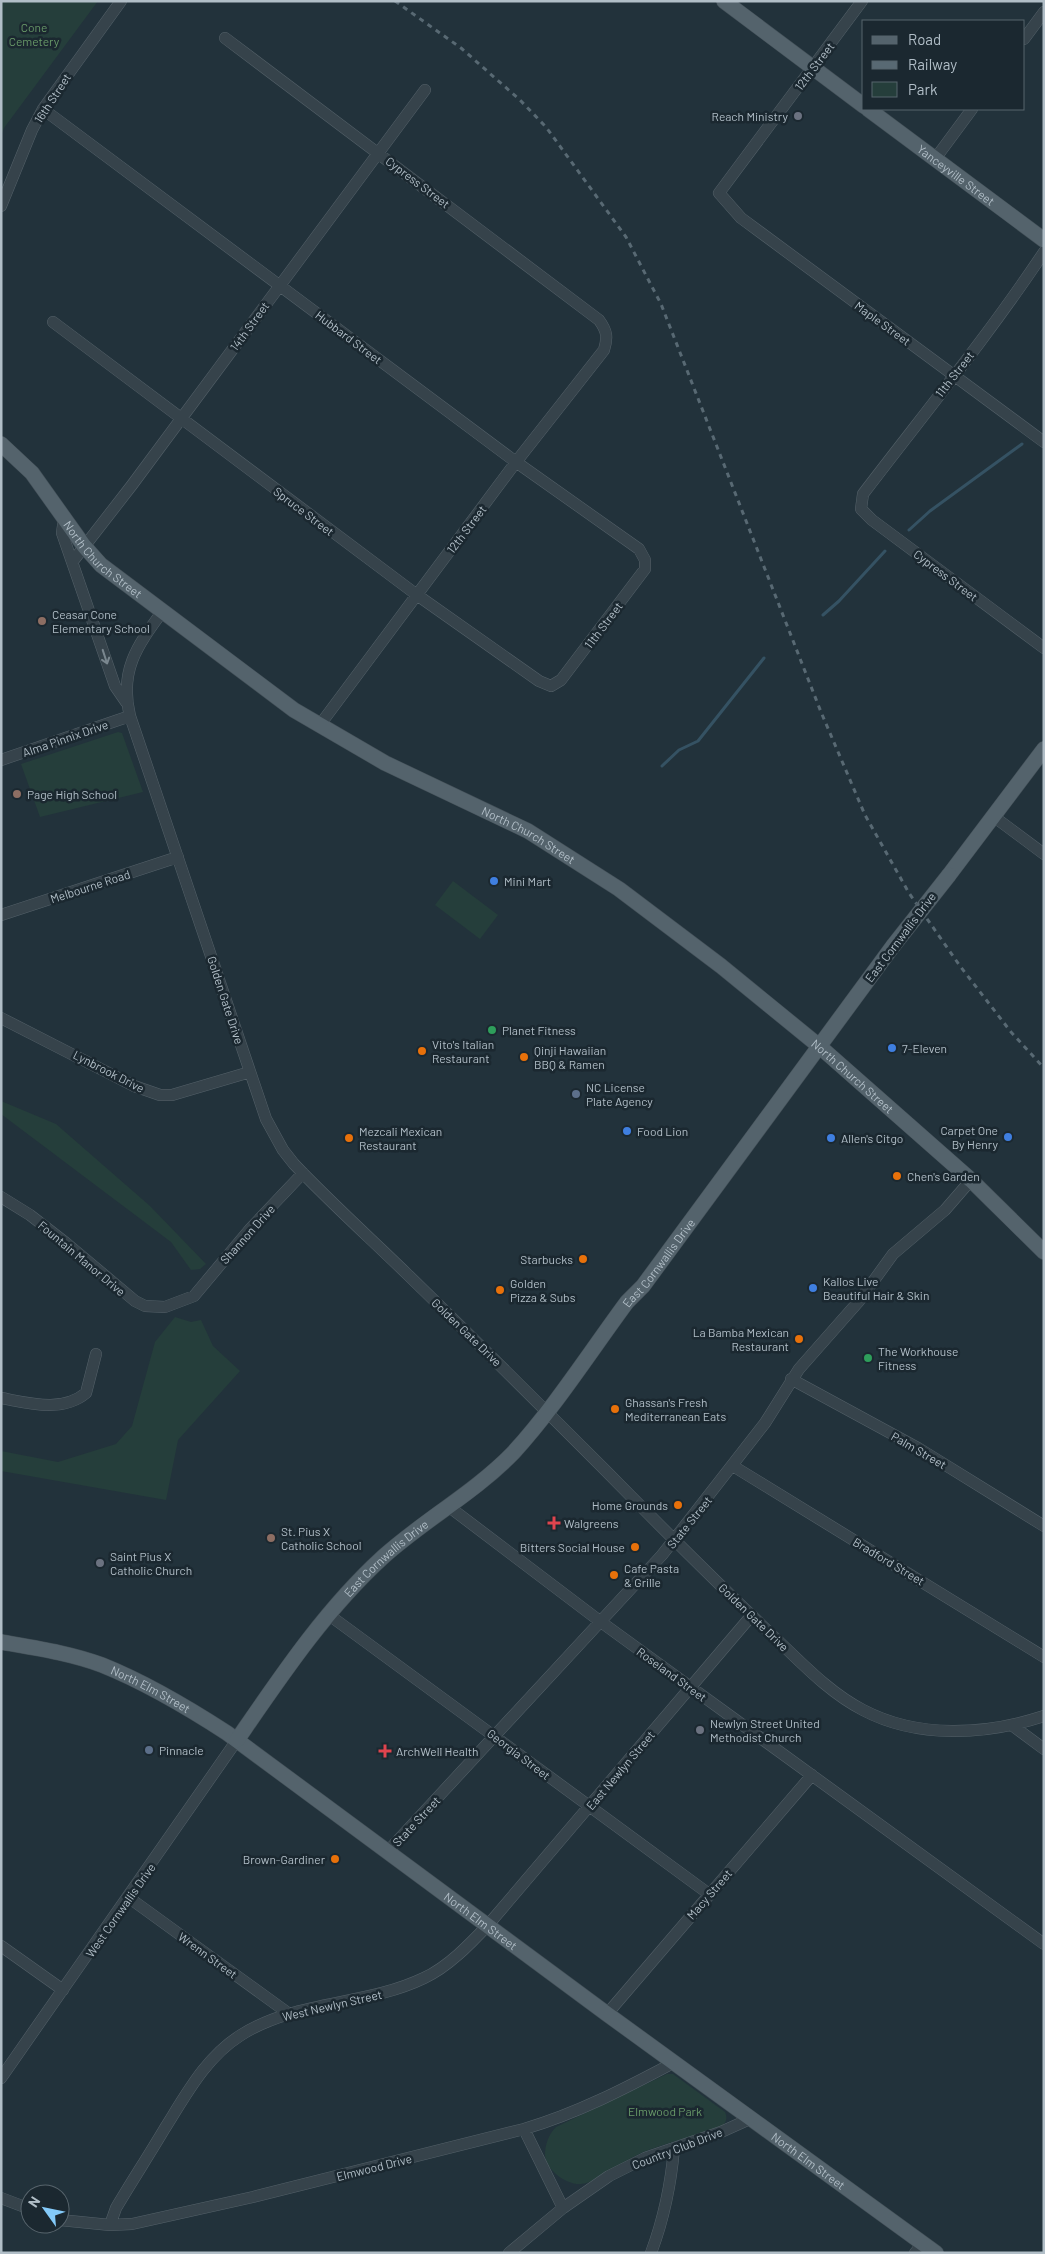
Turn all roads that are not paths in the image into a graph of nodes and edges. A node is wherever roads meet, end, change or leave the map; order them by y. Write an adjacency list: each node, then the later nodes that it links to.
1 (121, 1): 10 (street, 16th Street)
2 (724, 1): 7 (main road)
3 (862, 1): 7 (street, 12th Street)
4 (1044, 12): 6 (street)
5 (224, 38): 13 (street, Cypress Street)
6 (1025, 38)
7 (813, 68): 9 (main road); 15 (street, 12th Street)
8 (425, 90): 13 (street, 14th Street)
9 (862, 105)
10 (44, 109): 16 (street, 16th Street); 19 (street, Hubbard Street)
11 (869, 110): 14 (main road, Yanceyville Street)
12 (971, 110): 14 (street)
13 (378, 153): 19 (street, 14th Street); 21 (street, Cypress Street)
14 (935, 159): 17 (main road, Yanceyville Street)
15 (726, 202): 22 (street, Maple Street)
16 (1, 206)
17 (1044, 240)
18 (1044, 252): 22 (street, 11th Street)
19 (279, 285): 23 (street, 14th Street); 26 (street, Hubbard Street)
20 (52, 322): 23 (street, Spruce Street)
21 (606, 331): 26 (street, 12th Street)
22 (953, 374): 24 (street, Maple Street); 27 (street, 11th Street)
23 (181, 419): 29 (street, 14th Street); 32 (street, Spruce Street)
24 (1044, 442)
25 (1, 444): 28 (main road, North Church Street)
26 (516, 462): 31 (street, Hubbard Street); 32 (street, 12th Street)
27 (863, 494): 34 (street, Cypress Street)
28 (64, 518): 29 (main road, North Church Street); 30 (street, Golden Gate Drive)
29 (84, 546): 30 (street, 14th Street); 33 (main road, North Church Street)
30 (73, 561): 36 (street, Golden Gate Drive, one-way to 36)
31 (645, 569): 35 (street, 11th Street)
32 (416, 595): 35 (street, Spruce Street); 38 (street, 12th Street)
33 (162, 612): 36 (street, Golden Gate Drive); 38 (main road, North Church Street)
34 (1044, 648)
35 (561, 680)
36 (126, 702): 37 (street, Golden Gate Drive)
37 (130, 716): 40 (street, Alma Pinnix Drive); 43 (street, Golden Gate Drive)
38 (319, 726): 46 (main road, North Church Street)
39 (1044, 749): 41 (main road, East Cornwallis Drive)
40 (1, 760)
41 (993, 816): 42 (street); 46 (main road, East Cornwallis Drive, bridge)
42 (1044, 854)
43 (178, 857): 44 (street, Melbourne Road); 47 (street, Golden Gate Drive)
44 (1, 915)
45 (1, 1018): 47 (street, Lynbrook Drive)
46 (819, 1046): 49 (main road, North Church Street); 56 (main road, East Cornwallis Drive)
47 (250, 1072): 48 (street, Golden Gate Drive)
48 (303, 1174): 52 (street, Shannon Drive); 56 (street, Golden Gate Drive)
49 (971, 1180): 51 (main road, North Church Street); 54 (street, State Street)
50 (1, 1197): 52 (street, Fountain Manor Drive)
51 (1044, 1252)
52 (194, 1296)
53 (96, 1354): 55 (street)
54 (791, 1379): 57 (street, State Street); 59 (street, Palm Street)
55 (1, 1398)
56 (546, 1411): 58 (main road, East Cornwallis Drive); 60 (street, Golden Gate Drive)
57 (733, 1466): 60 (street, State Street); 65 (street, Bradford Street)
58 (448, 1506): 61 (main road, East Cornwallis Drive); 63 (street, Roseland Street)
59 (1044, 1526)
60 (675, 1541): 62 (street, Golden Gate Drive); 63 (street, State Street)
61 (329, 1615): 69 (street, Georgia Street); 70 (main road, East Cornwallis Drive)
62 (752, 1616): 66 (street, East Newlyn Street); 68 (street, Golden Gate Drive)
63 (600, 1622): 66 (street, Roseland Street); 69 (street, State Street)
64 (1, 1642): 70 (main road, North Elm Street)
65 (1044, 1656)
66 (690, 1687): 72 (street, Roseland Street); 73 (street, East Newlyn Street)
67 (1044, 1716): 68 (street, Golden Gate Drive)
68 (1013, 1726): 71 (street)
69 (494, 1735): 73 (street, Georgia Street); 74 (street, State Street)
70 (237, 1740): 74 (main road, North Elm Street); 76 (street, West Cornwallis Drive)
71 (1044, 1749)
72 (812, 1775): 75 (street, Macy Street); 78 (street, Roseland Street)
73 (589, 1806): 75 (street, Georgia Street); 77 (street, East Newlyn Street)
74 (388, 1851): 77 (main road, North Elm Street)
75 (709, 1894): 82 (street, Macy Street)
76 (128, 1897): 80 (street, West Cornwallis Drive); 81 (street, Wrenn Street)
77 (488, 1925): 81 (street, West Newlyn Street); 82 (main road, North Elm Street)
78 (1044, 1944)
79 (1, 1946): 80 (street)
80 (63, 1990): 84 (street, West Cornwallis Drive)
81 (288, 2014): 92 (street, West Newlyn Street)
82 (607, 2014): 83 (main road, North Elm Street)
83 (675, 2062): 85 (main road, North Elm Street); 86 (street, Elmwood Drive)
84 (1, 2078)
85 (752, 2118): 87 (street, Country Club Drive); 93 (main road, North Elm Street)
86 (524, 2129): 90 (street); 92 (street, Elmwood Drive)
87 (674, 2148): 90 (street, Country Club Drive); 95 (street)
88 (1, 2198): 89 (street)
89 (20, 2205)
90 (563, 2208): 94 (street, Country Club Drive)
91 (70, 2221): 92 (street, Elmwood Drive)
92 (110, 2225)
93 (919, 2248): 96 (main road, North Elm Street)
94 (509, 2253)
95 (651, 2253)
96 (936, 2253)

